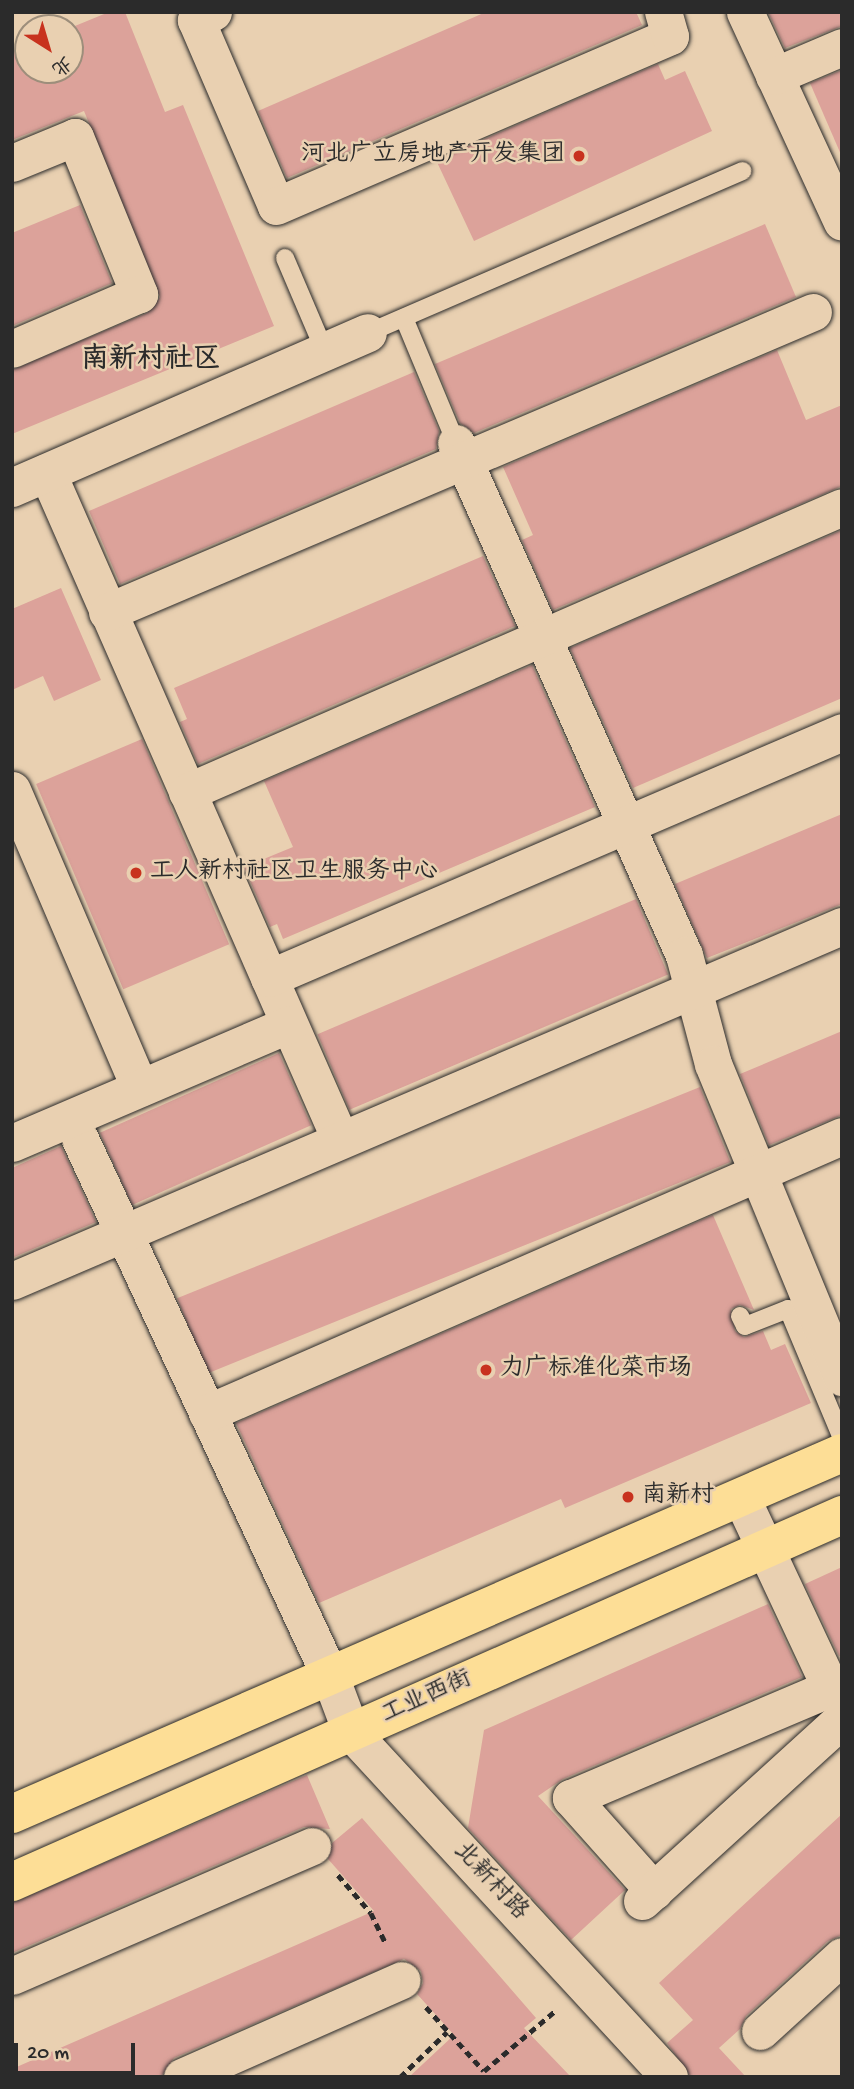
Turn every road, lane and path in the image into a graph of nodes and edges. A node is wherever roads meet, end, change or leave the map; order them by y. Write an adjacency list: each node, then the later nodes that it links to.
1 (663, 12): 3 (street)
2 (746, 12): 5 (street)
3 (200, 15)
4 (842, 47): 5 (street)
5 (774, 76): 6 (street)
6 (828, 155): 9 (street)
7 (12, 163): 14 (street)
8 (742, 171): 12 (lane)
9 (842, 222)
10 (285, 258): 15 (lane)
11 (813, 312): 16 (street)
12 (404, 318): 13 (lane); 16 (lane)
13 (368, 333): 15 (street)
14 (12, 349)
15 (325, 352): 17 (street)
16 (460, 451): 20 (street); 21 (street)
17 (47, 472): 18 (street); 20 (street)
18 (12, 488)
19 (842, 507): 21 (street)
20 (107, 612): 24 (street)
21 (543, 638): 24 (street); 25 (street)
22 (842, 732): 25 (street)
23 (12, 790): 30 (street)
24 (176, 796): 27 (street)
25 (626, 824): 27 (street); 28 (street)
26 (842, 926): 28 (street)
27 (269, 978): 29 (street)
28 (693, 990): 33 (street); 35 (street)
29 (289, 1024): 30 (street); 33 (street)
30 (140, 1088): 34 (street)
31 (842, 1136): 35 (street)
32 (80, 1139): 36 (street, 北新村路)
33 (341, 1139): 36 (street)
34 (12, 1143)
35 (758, 1172): 39 (street); 40 (street)
36 (123, 1232): 37 (street); 40 (street, 北新村路)
37 (12, 1282)
38 (740, 1316): 41 (lane)
39 (840, 1368)
40 (207, 1413): 46 (street, 北新村路)
41 (842, 1438)
42 (842, 1453): 43 (main road)
43 (741, 1497): 45 (street); 46 (main road)
44 (842, 1516): 45 (main road, 工业西街)
45 (765, 1549): 47 (street); 48 (main road, 工业西街)
46 (330, 1676): 48 (street, 北新村路); 49 (main road)
47 (838, 1696): 47 (street)
48 (351, 1732): 51 (main road, 工业西街); 59 (street, 北新村路)
49 (12, 1814)
50 (312, 1846): 53 (street)
51 (12, 1882)
52 (842, 1956): 55 (street)
53 (12, 1976)
54 (402, 1980): 57 (street)
55 (760, 2031)
56 (447, 2032): 58 (path)
57 (182, 2077)
58 (400, 2077)
59 (669, 2077)

